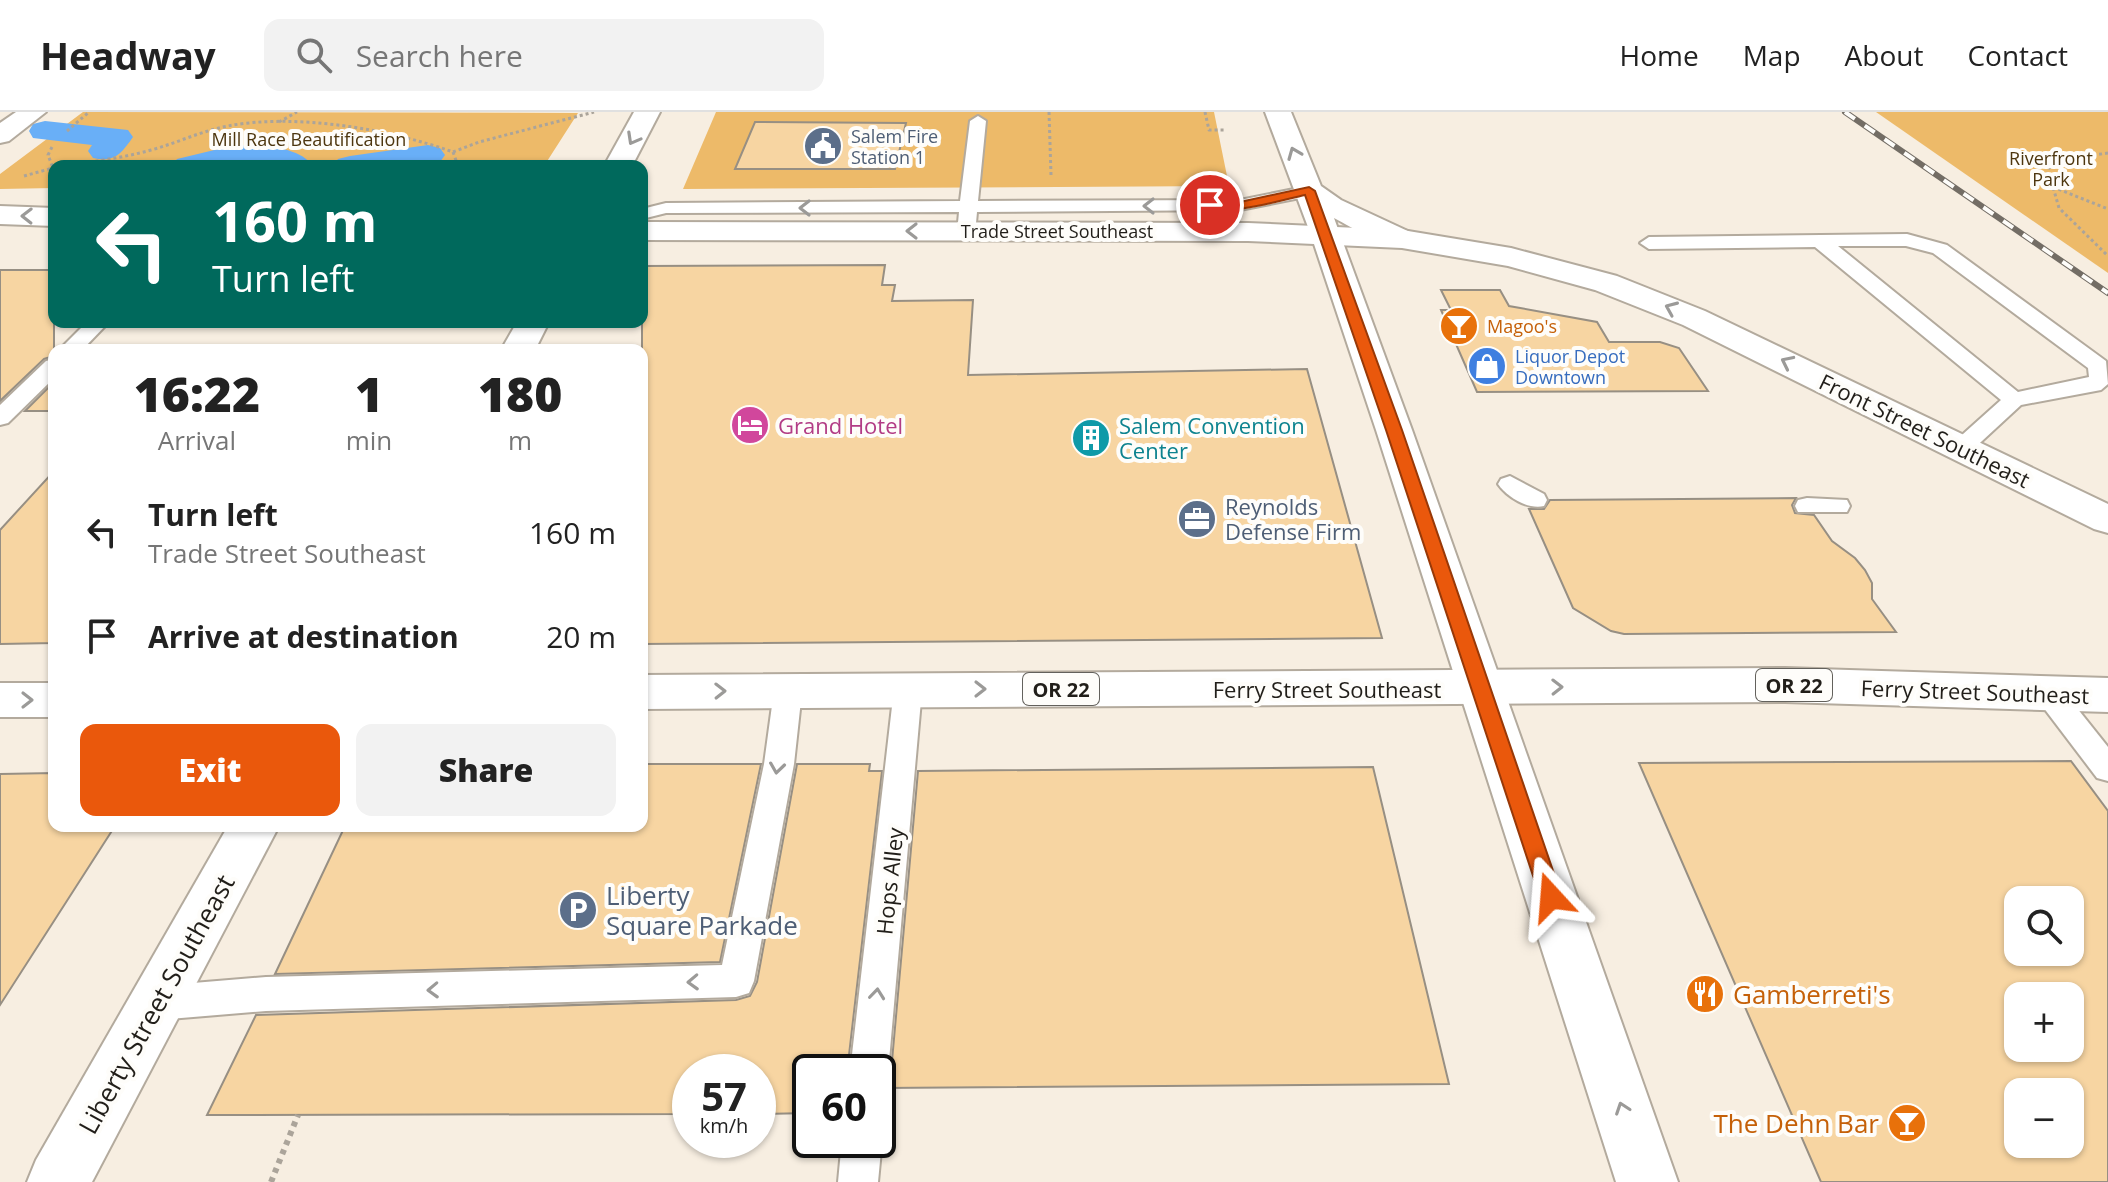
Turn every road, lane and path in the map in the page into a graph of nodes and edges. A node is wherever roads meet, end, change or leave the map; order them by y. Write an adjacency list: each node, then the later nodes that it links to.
1 (33, 112): 13 (main road)
2 (89, 112): 11 (path)
3 (297, 112): 10 (path)
4 (594, 112): 15 (path)
5 (647, 112): 20 (main road, one-way to 20)
6 (1049, 112): 21 (path)
7 (1205, 112): 12 (path)
8 (1279, 114): 23 (main road, one-way to 8)
9 (978, 121): 28 (lane)
10 (278, 123): 15 (path); 18 (path)
11 (73, 126)
12 (1225, 130)
13 (0, 135)
14 (57, 142): 17 (path)
15 (453, 152): 19 (path)
16 (2108, 153): 22 (path)
17 (50, 160)
18 (100, 160)
19 (454, 160)
20 (621, 160)
21 (1051, 175)
22 (2053, 187): 24 (path); 34 (path)
23 (1309, 191): 28 (lane, Trade Street Southeast, one-way to 28); 30 (main road); 31 (main road)
24 (2108, 209)
25 (648, 212): 28 (lane, Trade Street Southeast, one-way to 25)
26 (0, 215): 27 (main road, one-way to 26)
27 (48, 217)
28 (967, 219): 29 (main road, Trade Street Southeast, one-way to 29); 30 (main road, Trade Street Southeast)
29 (648, 231)
30 (1326, 235): 31 (main road, Trade Street Southeast); 48 (main road)
31 (1402, 239): 36 (main road, Trade Street Southeast, one-way to 31)
32 (1820, 241): 33 (lane); 39 (lane); 39 (lane)
33 (1649, 243)
34 (2108, 256)
35 (93, 328): 37 (lane)
36 (1742, 340): 41 (main road, Front Street Southeast, one-way to 36)
37 (76, 344)
38 (48, 372): 40 (lane)
39 (2014, 400): 41 (lane)
40 (0, 418)
41 (1961, 448): 46 (main road, Front Street Southeast)
42 (1510, 484): 43 (lane)
43 (1535, 500)
44 (1807, 506): 45 (lane)
45 (1838, 506)
46 (2108, 520)
47 (908, 689): 48 (main road, Ferry Street Southeast / OR 22, one-way to 48); 49 (main road, Ferry Street Southeast / OR 22); 58 (lane, Hops Alley, one-way to 47)
48 (1479, 689): 50 (main road, Ferry Street Southeast / OR 22, one-way to 50); 64 (main road, one-way to 48)
49 (788, 691): 51 (main road, Ferry Street Southeast / OR 22, one-way to 49); 57 (lane, one-way to 57)
50 (2047, 691): 52 (main road, Ferry Street Southeast / OR 22); 55 (lane)
51 (648, 692)
52 (2108, 695)
53 (0, 700): 54 (main road, one-way to 54)
54 (48, 700)
55 (2108, 769)
56 (251, 832): 57 (main road, Liberty Street Southeast)
57 (157, 1003): 61 (main road, Liberty Street Southeast)
58 (871, 1054)
59 (298, 1115): 62 (path)
60 (860, 1158): 63 (lane)
61 (58, 1182)
62 (271, 1182)
63 (858, 1182)
64 (1647, 1182)

